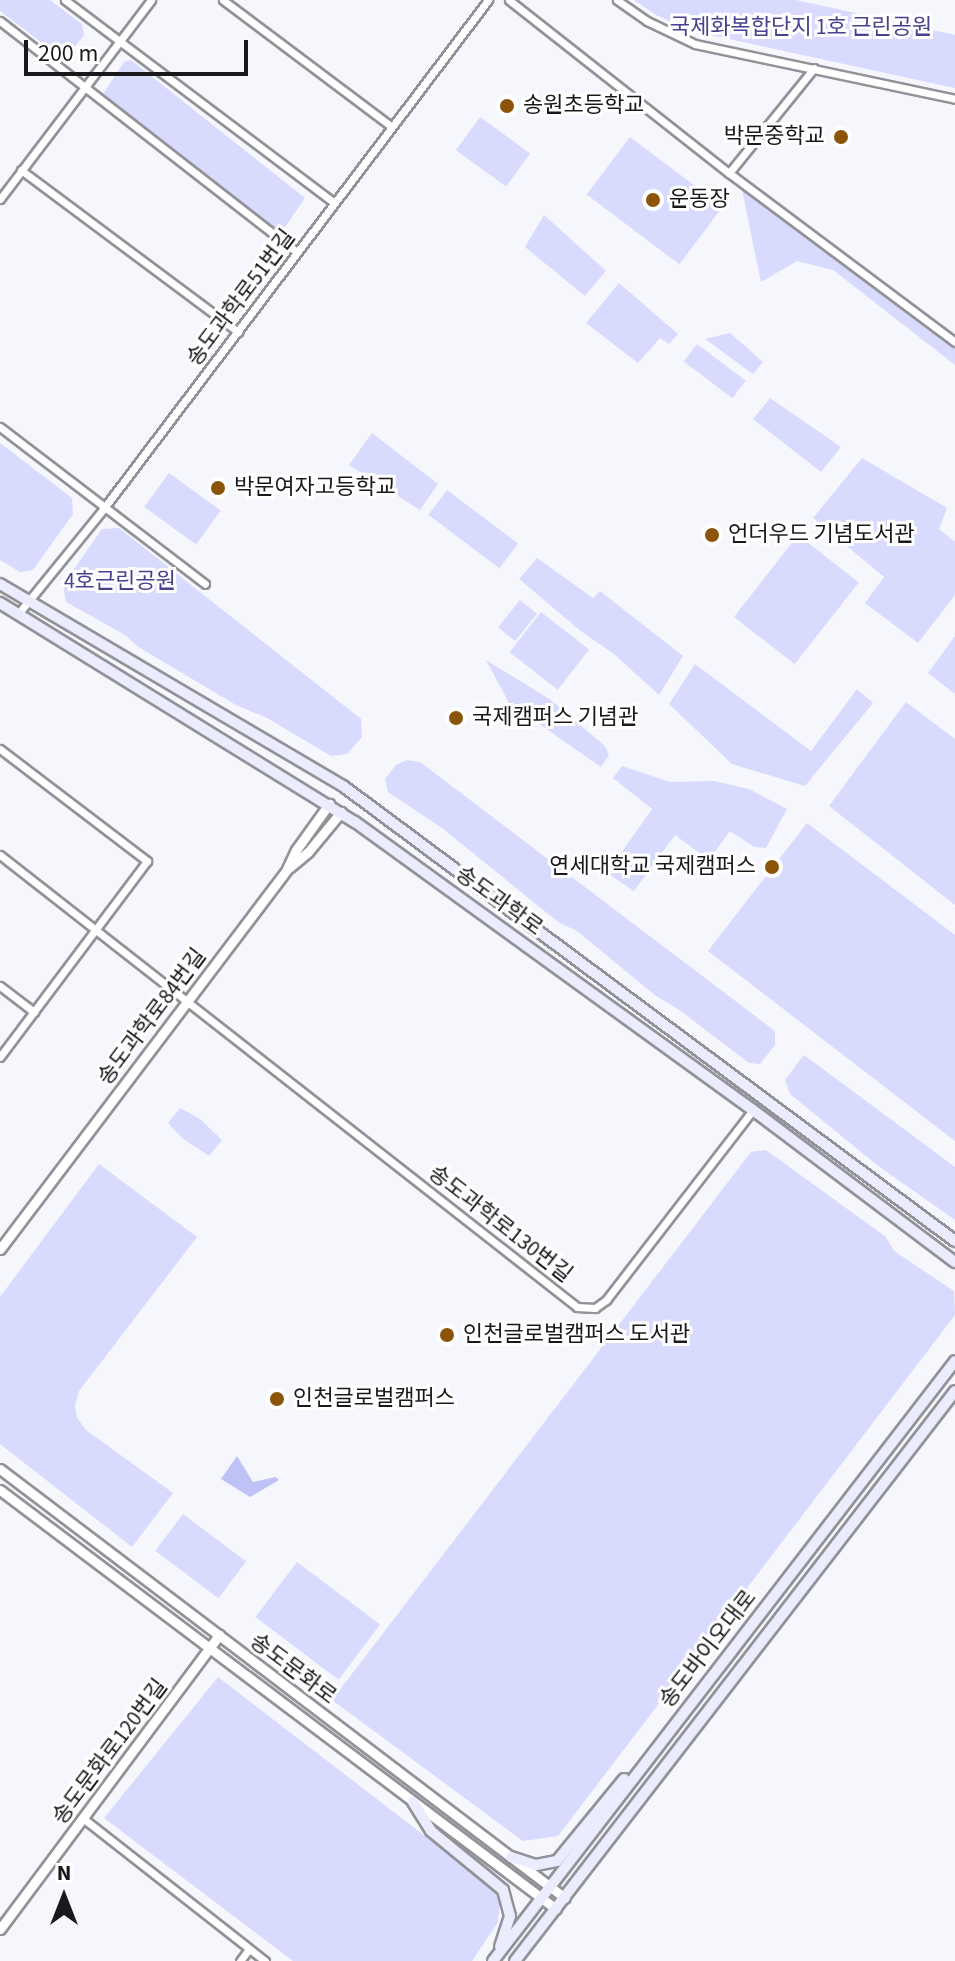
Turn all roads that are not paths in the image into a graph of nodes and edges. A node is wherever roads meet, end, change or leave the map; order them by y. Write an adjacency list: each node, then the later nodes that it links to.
1 (65, 0): 8 (street)
2 (151, 0): 8 (street)
3 (223, 0): 12 (street)
4 (488, 0): 12 (street, 송도과학로51번길)
5 (509, 0): 14 (street)
6 (617, 0): 9 (street)
7 (0, 21): 10 (street)
8 (120, 41): 10 (street); 16 (street)
9 (814, 68): 11 (street); 14 (street)
10 (86, 87): 13 (street); 17 (street)
11 (955, 99)
12 (392, 127): 16 (street, 송도과학로51번길)
13 (21, 170): 15 (street); 18 (street)
14 (729, 173): 19 (street)
15 (0, 199)
16 (334, 203): 17 (street, 송도과학로51번길)
17 (297, 252): 18 (street, 송도과학로51번길)
18 (238, 332): 21 (street, 송도과학로51번길)
19 (955, 342)
20 (0, 427): 21 (street)
21 (104, 508): 23 (street); 24 (street, 송도과학로51번길)
22 (0, 584): 24 (main road, 송도과학로)
23 (205, 584)
24 (29, 601): 26 (street, 송도과학로51번길); 38 (main road, 송도과학로)
25 (0, 603): 26 (main road, 송도과학로)
26 (18, 614): 28 (main road, 송도과학로)
27 (0, 749): 32 (street)
28 (329, 804): 29 (main road, 송도과학로); 31 (street, 송도과학로84번길)
29 (341, 812): 31 (street); 37 (main road, 송도과학로)
30 (0, 855): 32 (street)
31 (287, 869): 34 (street, 송도과학로84번길)
32 (96, 928): 34 (street); 35 (street)
33 (0, 986): 35 (street)
34 (186, 1002): 37 (street, 송도과학로130번길); 39 (street, 송도과학로84번길)
35 (34, 1012): 36 (street)
36 (0, 1057)
37 (753, 1110): 40 (main road, 송도과학로)
38 (955, 1241)
39 (0, 1249)
40 (955, 1262)
41 (955, 1361): 47 (main road, 송도바이오대로)
42 (955, 1391): 53 (main road, 송도바이오대로)
43 (0, 1469): 45 (street, 송도문화로)
44 (0, 1490): 46 (street, 송도문화로)
45 (219, 1635): 46 (street, 송도문화로120번길); 50 (street, 송도문화로)
46 (209, 1650): 48 (street, 송도문화로); 49 (street, 송도문화로120번길)
47 (655, 1751): 50 (main road); 51 (main road, 송도바이오대로)
48 (413, 1802): 52 (street, 송도문화로); 59 (main road)
49 (84, 1819): 55 (street, 송도문화로120번길); 56 (street)
50 (511, 1857): 51 (street, 송도문화로)
51 (550, 1886): 52 (main road, 송도바이오대로); 53 (street, 송도문화로)
52 (542, 1898): 54 (street, 송도문화로); 59 (main road, 송도바이오대로)
53 (565, 1898): 54 (main road, 송도바이오대로)
54 (556, 1909): 60 (main road, 송도바이오대로)
55 (0, 1929)
56 (249, 1949): 57 (street); 58 (street)
57 (240, 1961)
58 (265, 1961)
59 (492, 1961)
60 (515, 1961)

